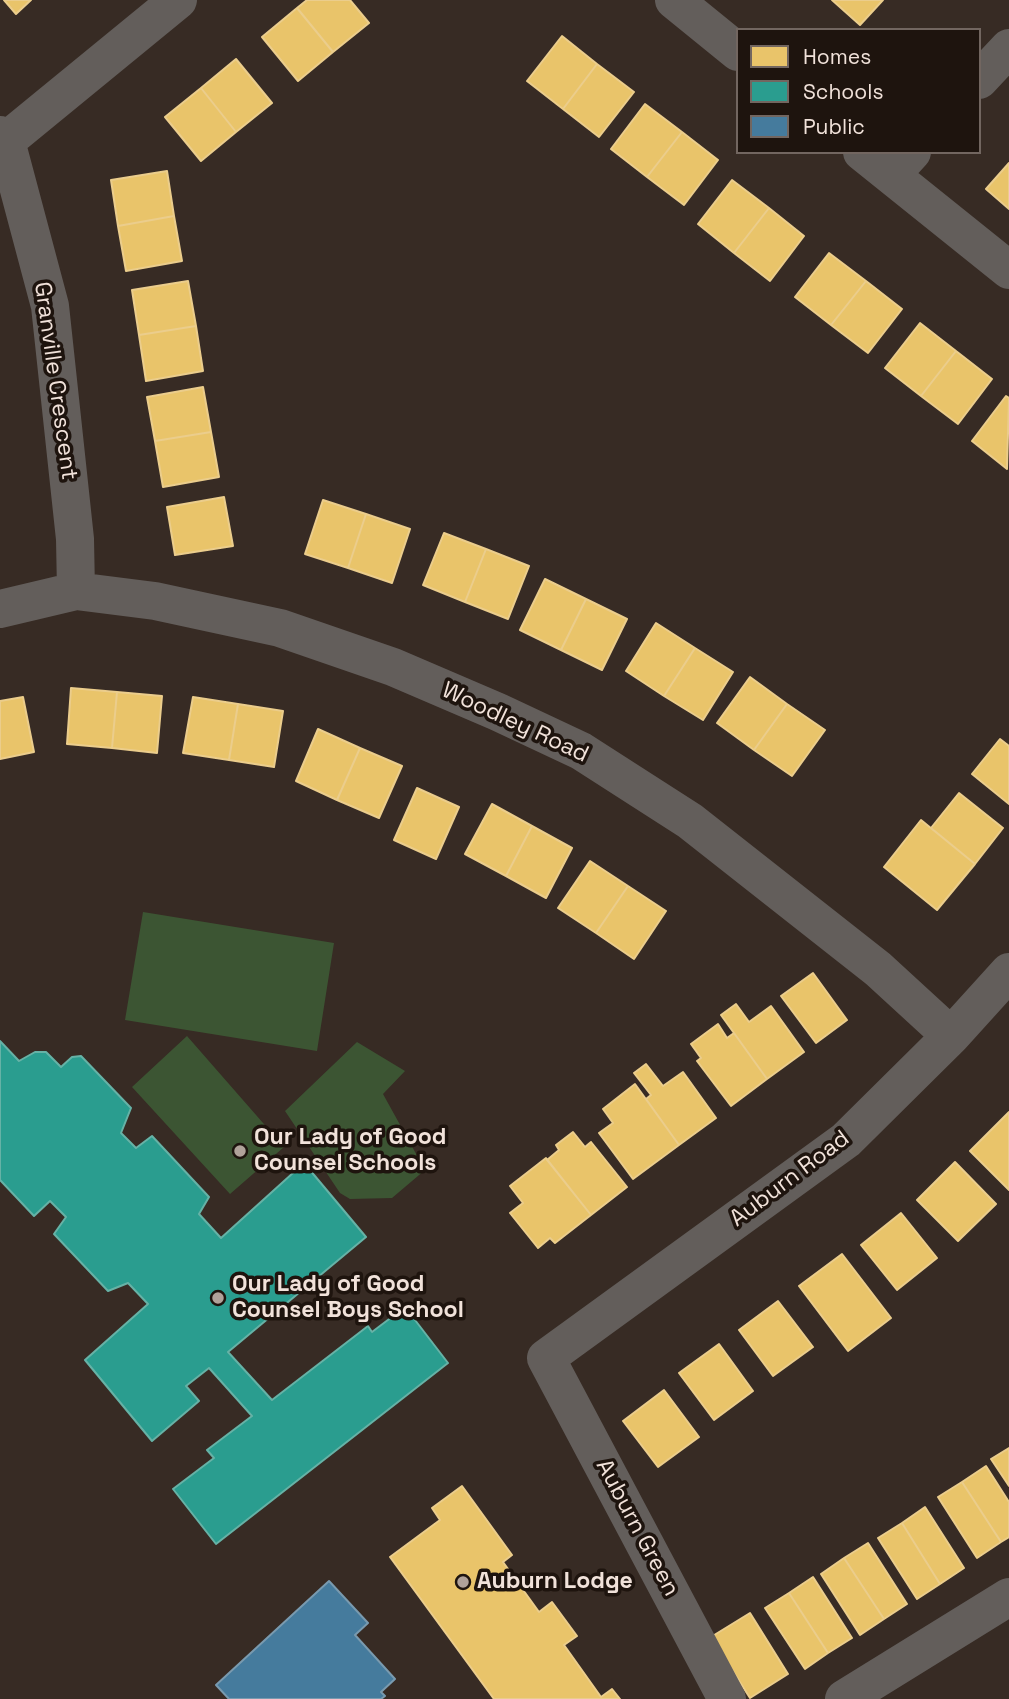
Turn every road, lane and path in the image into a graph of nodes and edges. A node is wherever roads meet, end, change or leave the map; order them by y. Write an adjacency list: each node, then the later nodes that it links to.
1 (178, 0): 6 (street)
2 (674, 0): 4 (street)
3 (1009, 48): 5 (street)
4 (736, 50)
5 (981, 78)
6 (3, 138): 9 (street, Granville Crescent)
7 (888, 160): 8 (street)
8 (1009, 270)
9 (76, 591): 10 (street, Woodley Road); 12 (street, Woodley Road)
10 (0, 609)
11 (1009, 972): 12 (street, Auburn Road)
12 (951, 1036): 13 (street, Auburn Road)
13 (546, 1358): 15 (street, Auburn Green)
14 (1009, 1597): 16 (street)
15 (727, 1699)
16 (844, 1699)

